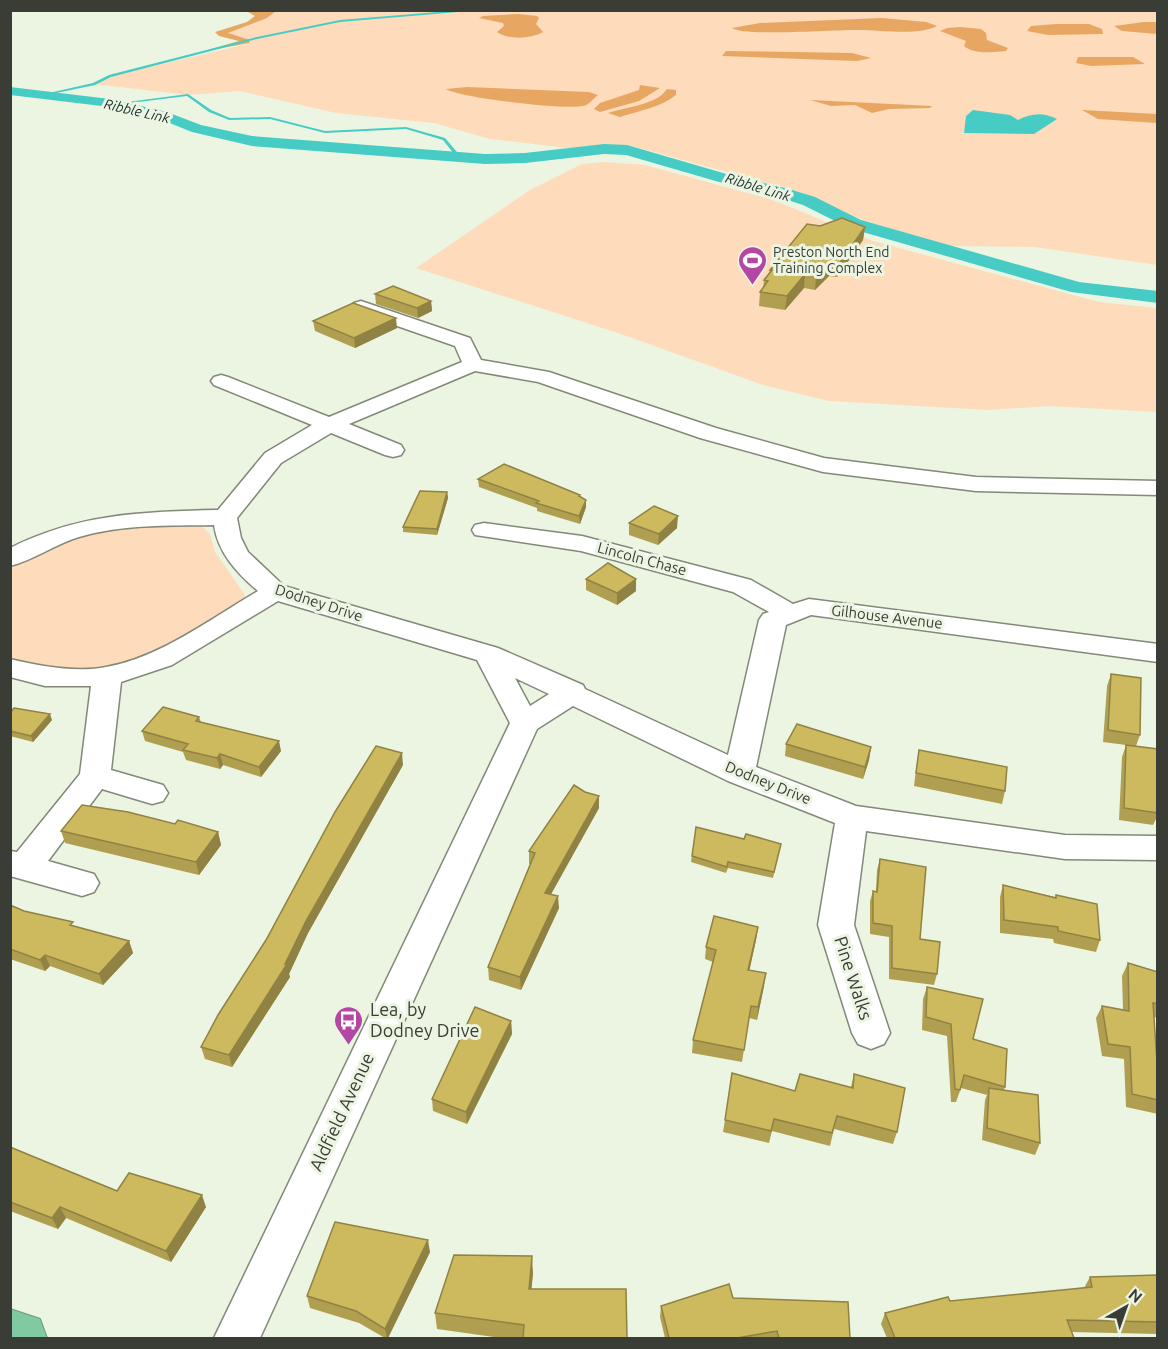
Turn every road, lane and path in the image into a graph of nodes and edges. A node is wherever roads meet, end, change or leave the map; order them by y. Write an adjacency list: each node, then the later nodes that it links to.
1 (359, 306): 2 (street)
2 (473, 365): 4 (street); 6 (street)
3 (220, 381): 4 (street)
4 (330, 425): 5 (street); 7 (street)
5 (393, 450)
6 (1158, 488)
7 (225, 517): 9 (street); 10 (street, Dodney Drive)
8 (484, 530): 11 (street, Lincoln Chase)
9 (10, 558)
10 (275, 592): 13 (street, Dodney Drive); 15 (street)
11 (792, 614): 12 (street, Gilhouse Avenue); 18 (street, Gilhouse Avenue)
12 (1158, 653)
13 (488, 654): 16 (street, Dodney Drive); 17 (street)
14 (10, 668): 15 (street)
15 (107, 677): 19 (street)
16 (573, 692): 17 (street); 18 (street, Dodney Drive)
17 (525, 723): 28 (street, Aldfield Avenue)
18 (739, 772): 21 (street, Dodney Drive)
19 (95, 776): 20 (street); 23 (street)
20 (152, 793)
21 (852, 817): 22 (street, Dodney Drive); 25 (street, Pine Walks)
22 (1158, 848)
23 (18, 864): 24 (street)
24 (82, 883)
25 (871, 1033)
26 (10, 1335): 27 (highway)
27 (21, 1338)
28 (237, 1338)

